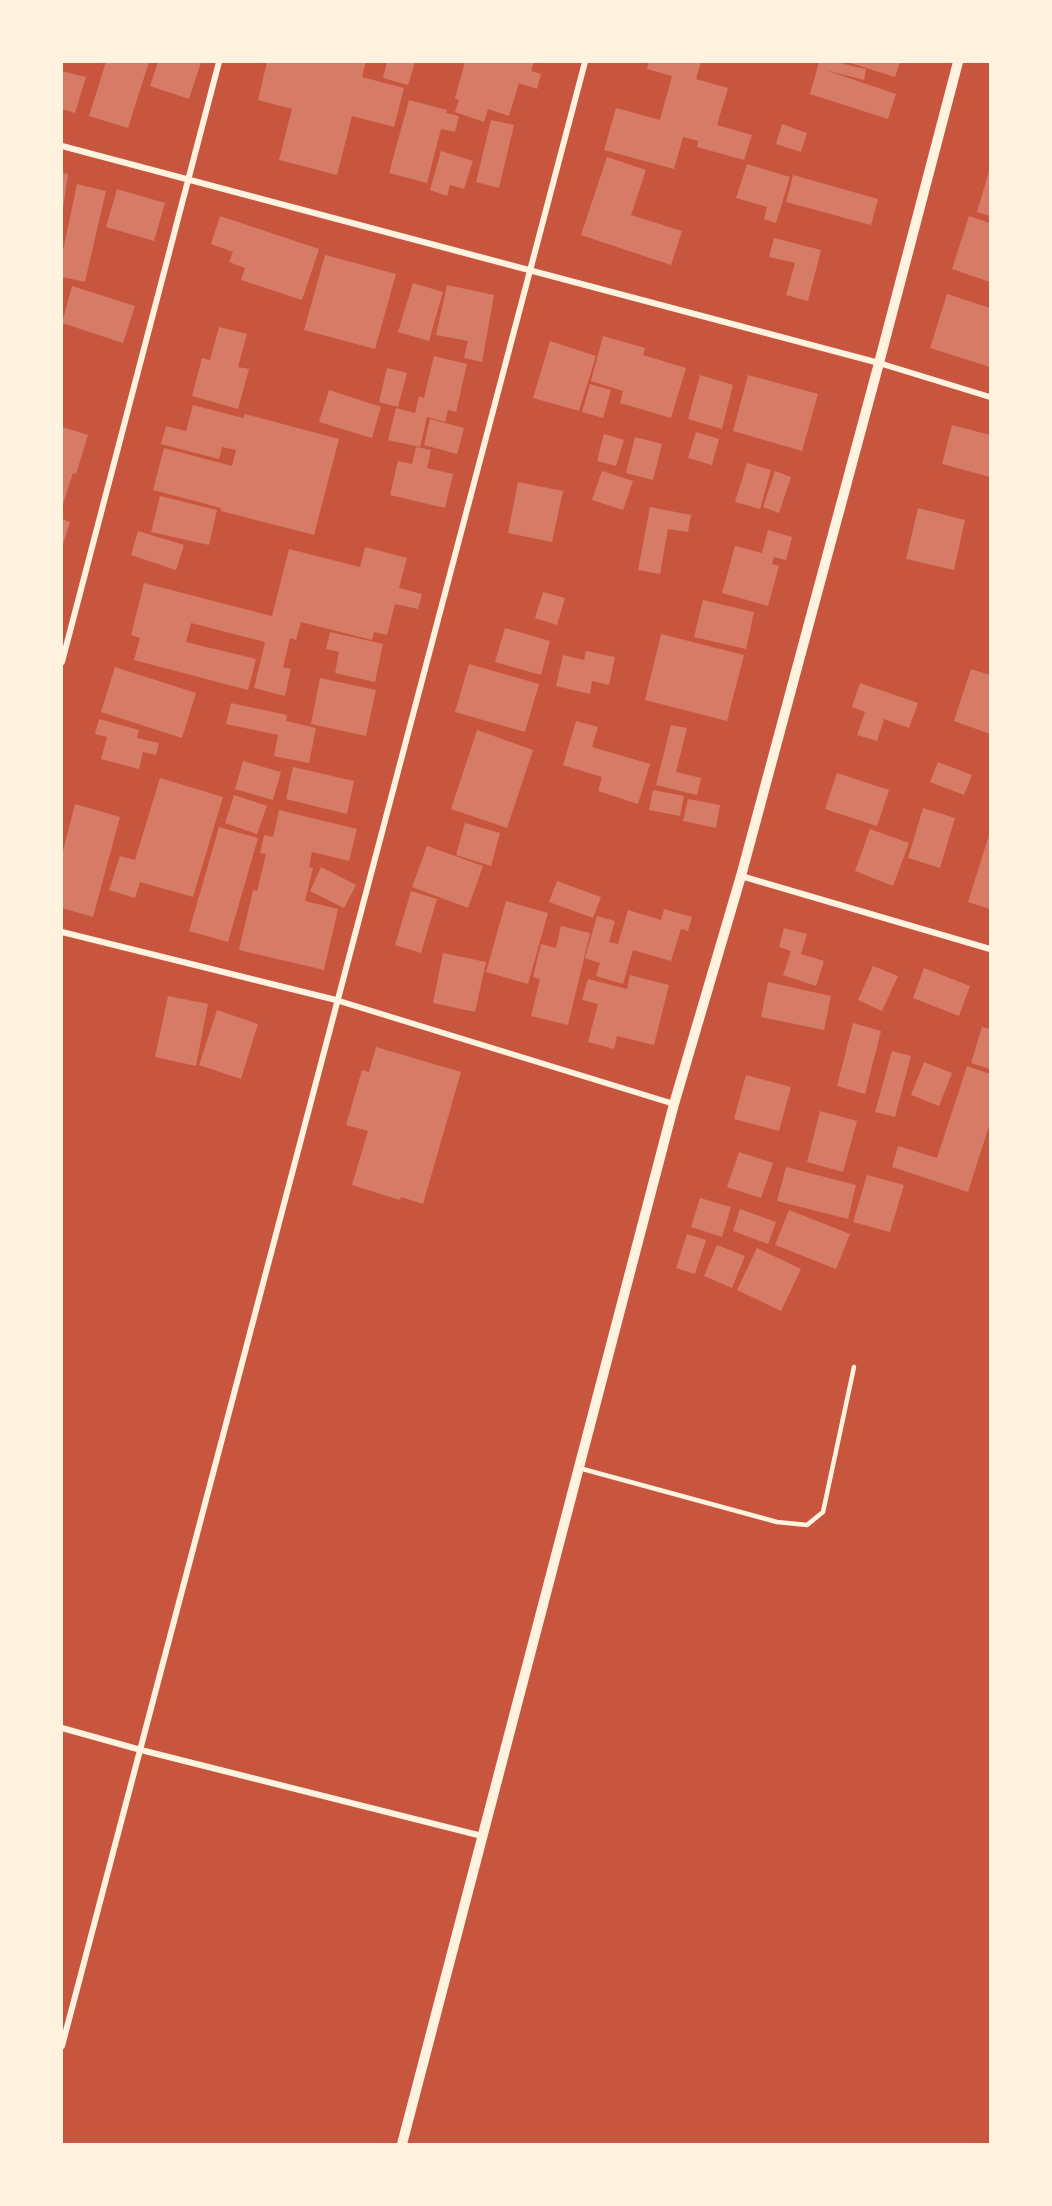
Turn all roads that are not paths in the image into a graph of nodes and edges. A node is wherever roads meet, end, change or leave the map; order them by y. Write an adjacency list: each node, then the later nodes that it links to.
1 (219, 62): 5 (street)
2 (585, 62): 6 (street)
3 (958, 62): 7 (street)
4 (62, 146): 5 (street)
5 (187, 180): 6 (street); 9 (street)
6 (531, 270): 7 (street); 13 (street)
7 (879, 363): 8 (street); 10 (street)
8 (990, 397)
9 (62, 662)
10 (741, 876): 12 (street); 14 (street)
11 (62, 932): 13 (street)
12 (990, 949)
13 (336, 1000): 14 (street); 18 (street)
14 (674, 1104): 16 (street)
15 (854, 1367): 16 (lane)
16 (579, 1468): 19 (street)
17 (62, 1728): 18 (street)
18 (141, 1750): 19 (street); 20 (street)
19 (482, 1836): 21 (street)
20 (62, 2046)
21 (402, 2145)

